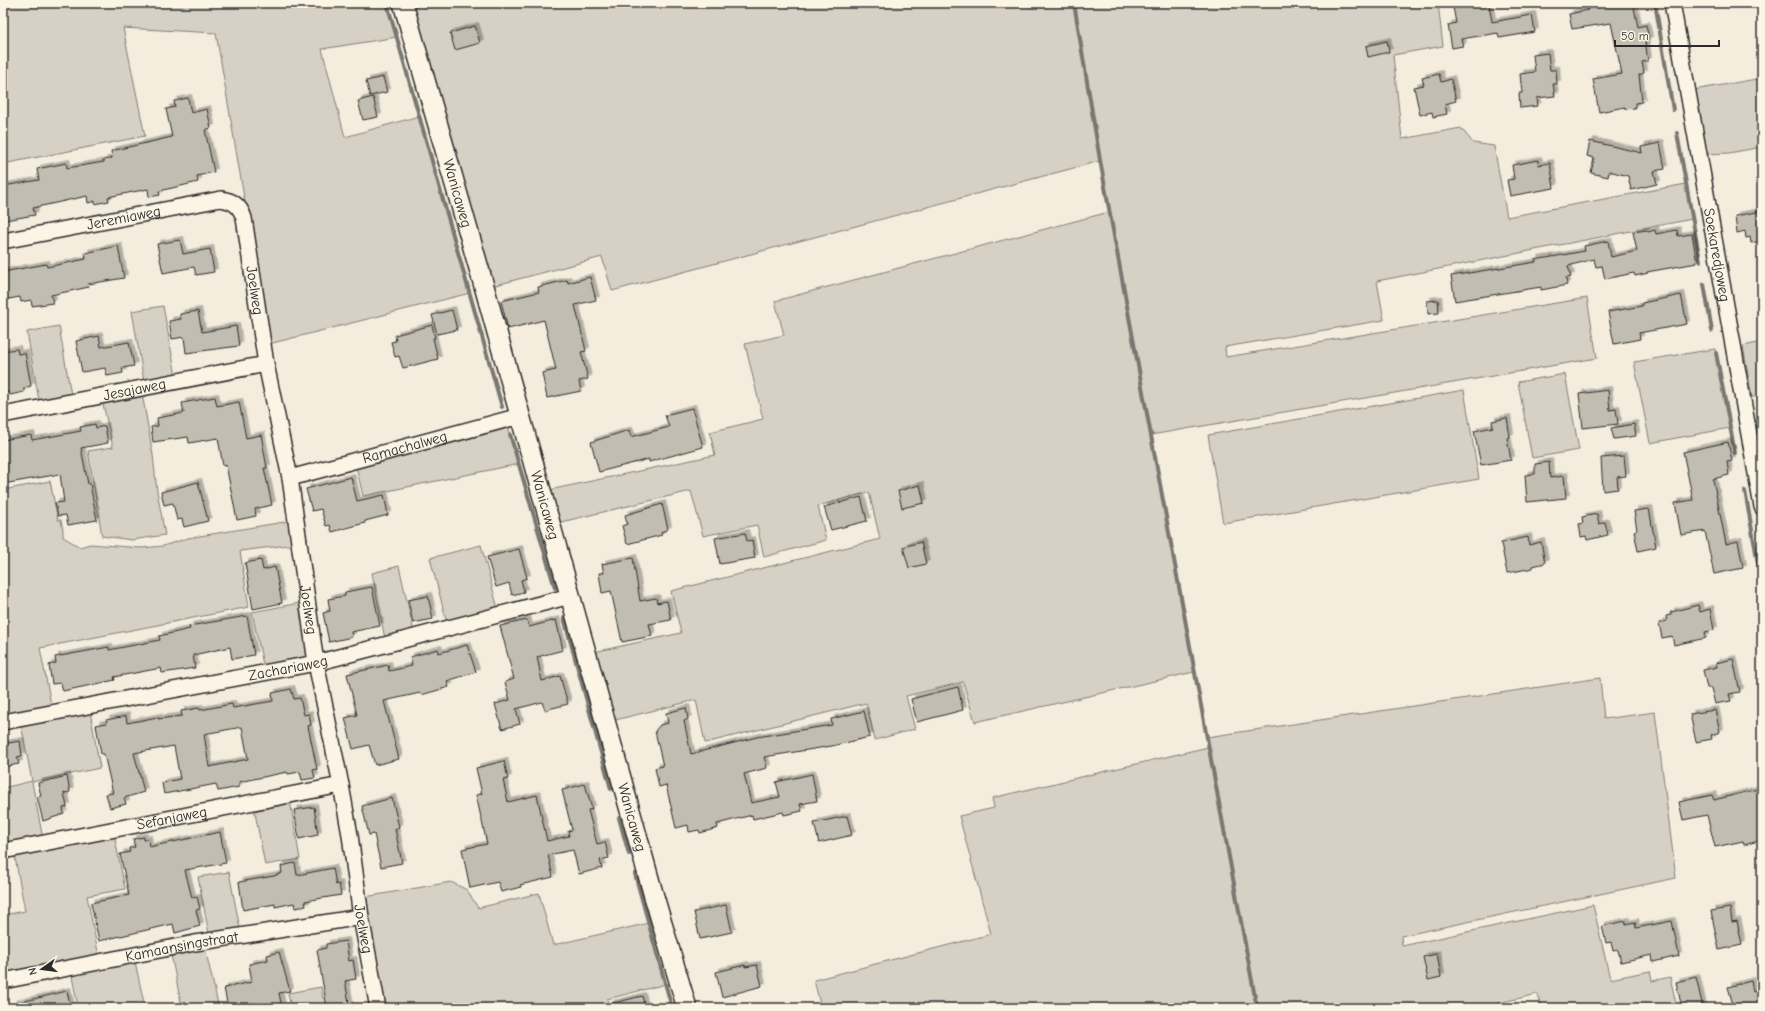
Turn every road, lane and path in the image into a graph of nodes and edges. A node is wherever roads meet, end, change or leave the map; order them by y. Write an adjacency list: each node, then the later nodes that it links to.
1 (402, 3): 7 (street, Wanicaweg)
2 (1672, 3): 9 (street, Soekaredjoweg)
3 (242, 211): 4 (street, Jeremiaweg); 5 (street, Joelweg)
4 (3, 242)
5 (266, 364): 6 (street, Jesajaweg); 8 (street, Joelweg)
6 (3, 415)
7 (520, 416): 8 (street, Ramachalweg); 10 (street, Wanicaweg)
8 (290, 478): 11 (street, Joelweg)
9 (1762, 508)
10 (570, 596): 11 (street, Zachariaweg); 18 (street, Wanicaweg)
11 (316, 663): 12 (street, Zachariaweg); 13 (street, Joelweg)
12 (3, 722)
13 (341, 785): 14 (street, Sefanjaweg); 15 (street, Joelweg)
14 (3, 850)
15 (361, 917): 16 (street, Kamaansingstraat); 17 (street, Joelweg)
16 (3, 981)
17 (378, 1008)
18 (687, 1008)

